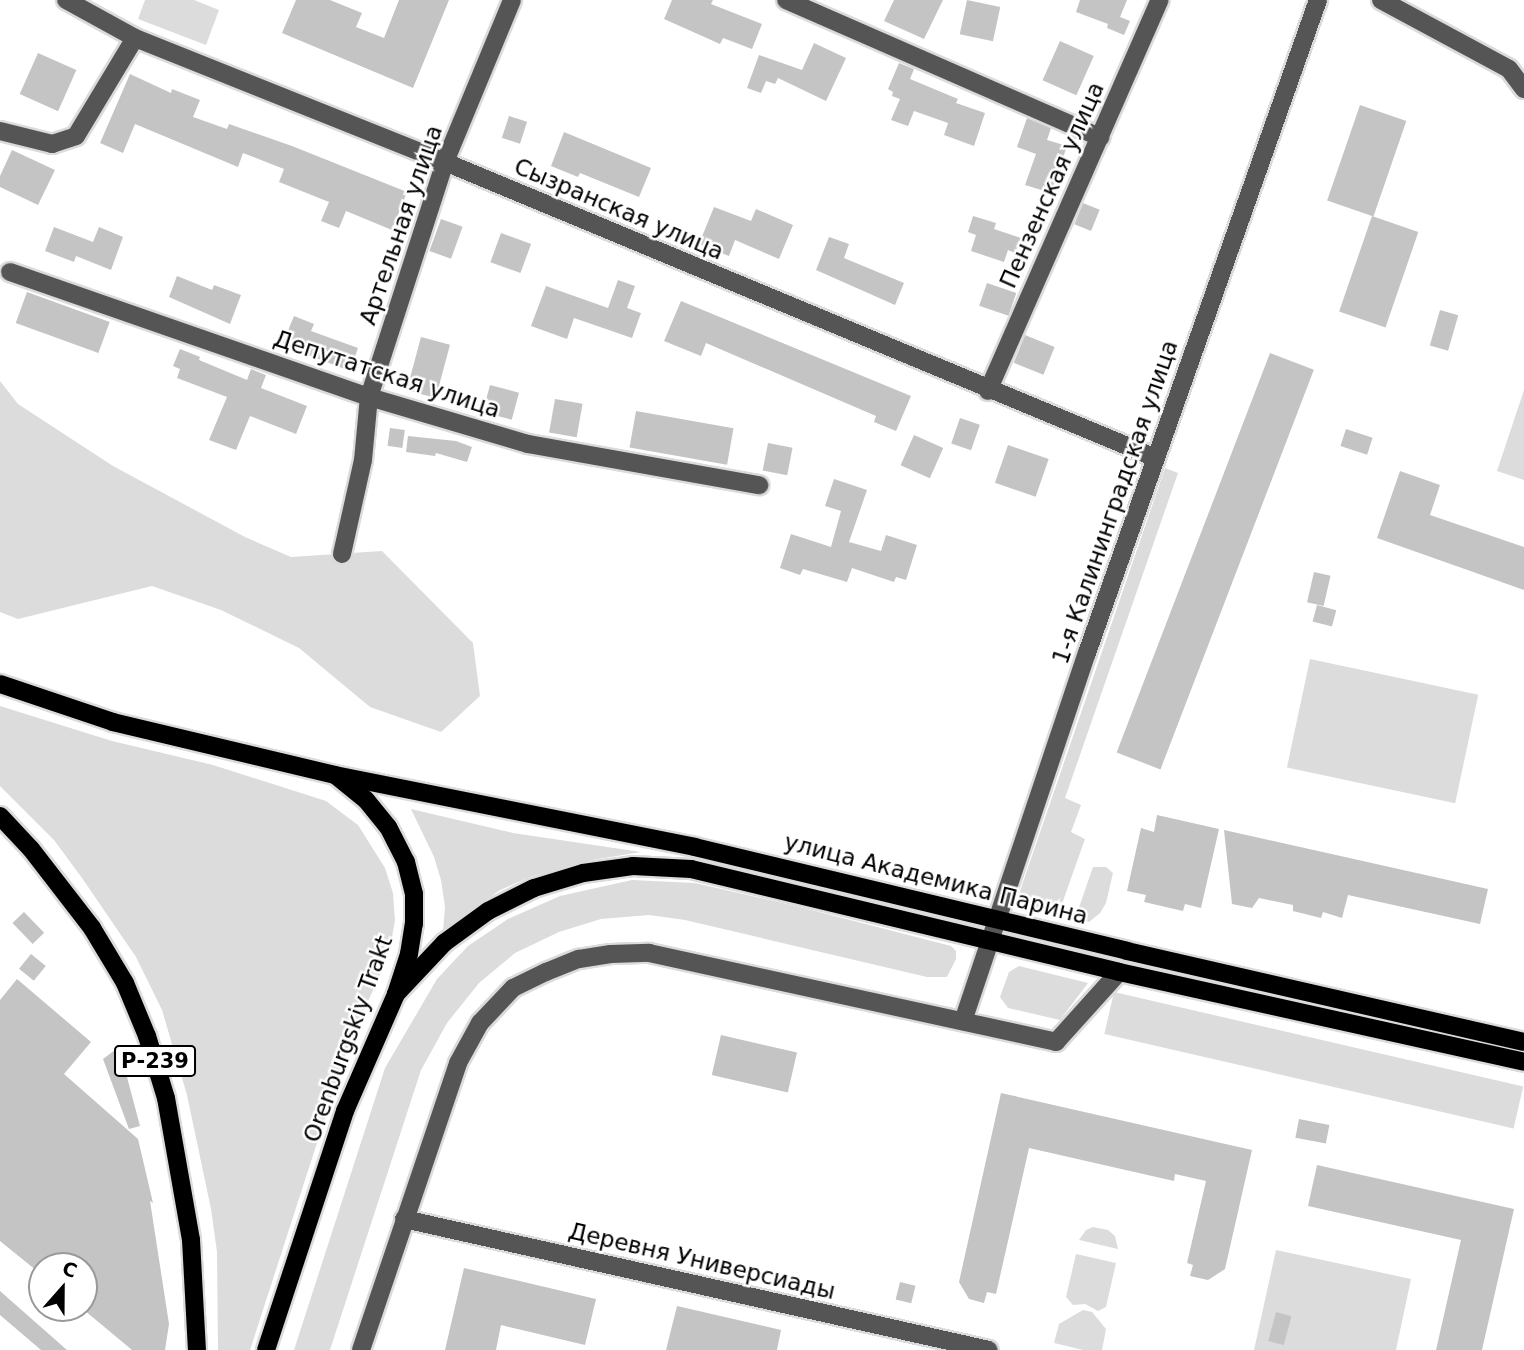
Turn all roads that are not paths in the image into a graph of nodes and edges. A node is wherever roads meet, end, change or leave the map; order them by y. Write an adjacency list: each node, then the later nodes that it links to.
1 (66, 0): 7 (street, Сызранская улица)
2 (512, 0): 11 (street, Артельная улица)
3 (786, 0): 10 (street)
4 (1160, 0): 10 (street, Пензенская улица)
5 (1318, 0): 15 (street, 1-я Калининградская улица)
6 (1381, 0): 8 (street)
7 (135, 38): 9 (street); 11 (street, Сызранская улица)
8 (1524, 89)
9 (0, 131)
10 (1100, 137): 13 (street, Пензенская улица)
11 (445, 162): 13 (street, Сызранская улица); 14 (street, Артельная улица)
12 (10, 272): 14 (street, Депутатская улица)
13 (988, 391): 15 (street, Сызранская улица)
14 (369, 397): 16 (street, Депутатская улица); 17 (street, Артельная улица)
15 (1156, 458): 21 (street, 1-я Калининградская улица)
16 (759, 485)
17 (342, 554)
18 (0, 684): 19 (main road, Orenburgskiy Trakt)
19 (335, 775): 21 (main road, улица Академика Парина); 24 (main road, Orenburgskiy Trakt)
20 (0, 816): 29 (main road, Р-239)
21 (998, 918): 22 (street, 1-я Калининградская улица); 26 (main road, улица Академика Парина)
22 (990, 939): 23 (main road, улица Академика Парина); 24 (main road, улица Академика Парина); 25 (street, 1-я Калининградская улица)
23 (1119, 972): 25 (street); 27 (main road, улица Академика Парина)
24 (396, 994): 30 (main road, Orenburgskiy Trakt)
25 (963, 1021): 28 (street)
26 (1524, 1042)
27 (1524, 1062)
28 (404, 1219): 31 (street); 32 (street, Деревня Универсиады)
29 (197, 1350)
30 (266, 1350)
31 (360, 1350)
32 (989, 1350)

